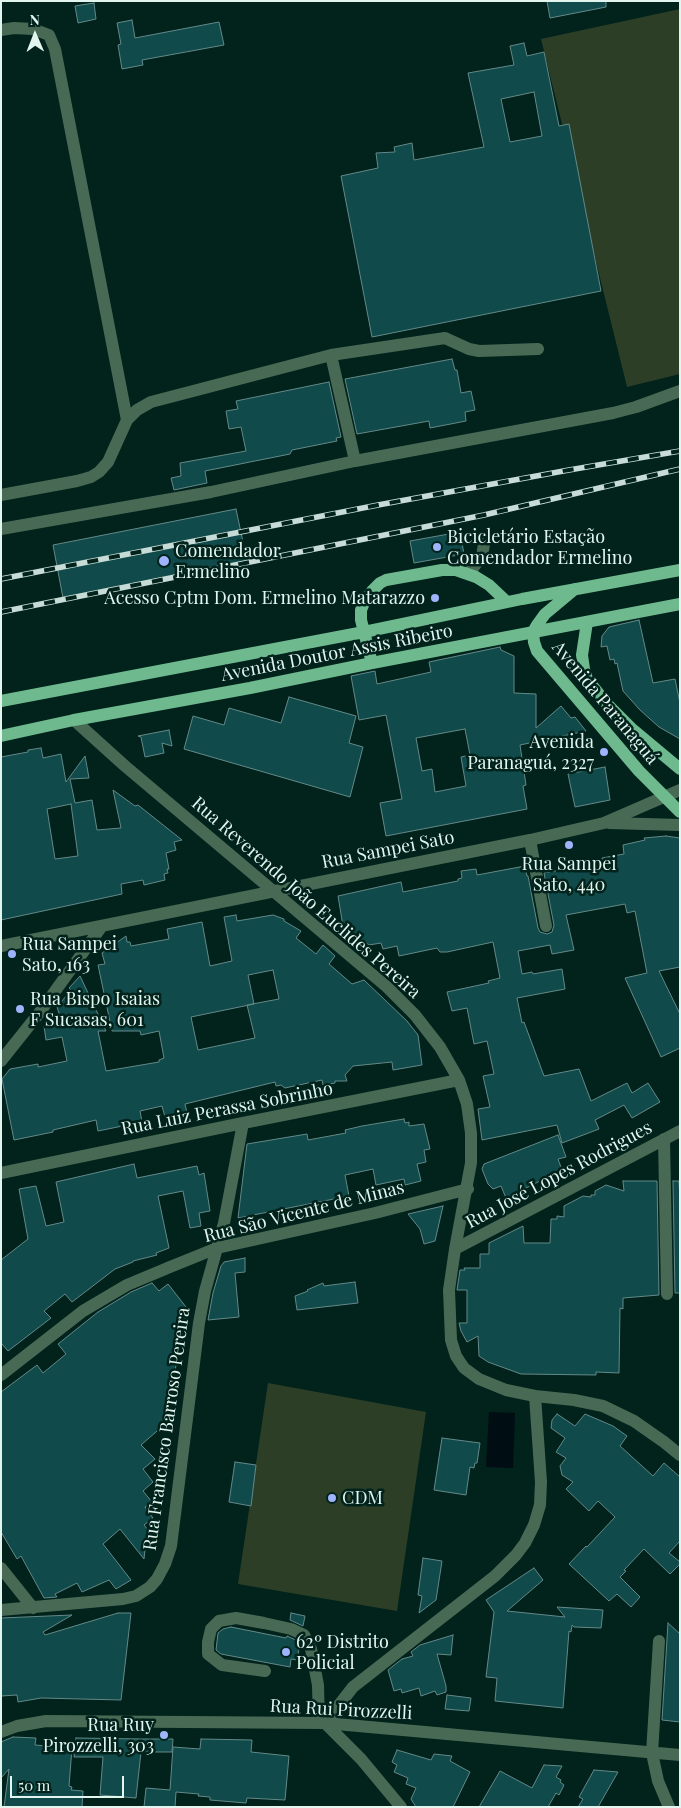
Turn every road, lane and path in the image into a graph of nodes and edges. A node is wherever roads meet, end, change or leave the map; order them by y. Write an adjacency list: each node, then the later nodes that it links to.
1 (1, 30): 5 (street)
2 (538, 349): 3 (street)
3 (331, 355): 5 (street); 6 (street)
4 (680, 391): 6 (street)
5 (126, 420): 7 (street)
6 (355, 461): 8 (street)
7 (1, 495)
8 (1, 530)
9 (485, 538): 11 (street)
10 (680, 570): 12 (main road, Avenida Doutor Assis Ribeiro)
11 (469, 573): 13 (main road); 16 (main road)
12 (575, 589): 13 (main road, Avenida Doutor Assis Ribeiro); 17 (main road)
13 (507, 602): 16 (main road, Avenida Doutor Assis Ribeiro)
14 (680, 604): 15 (main road, Avenida Doutor Assis Ribeiro)
15 (586, 622): 17 (main road, Avenida Doutor Assis Ribeiro); 22 (main road, Avenida Paranaguá)
16 (364, 632): 18 (main road); 19 (main road, Avenida Doutor Assis Ribeiro)
17 (533, 632): 18 (main road, Avenida Doutor Assis Ribeiro); 24 (main road, Avenida Paranaguá)
18 (372, 663): 20 (main road, Avenida Doutor Assis Ribeiro)
19 (1, 701)
20 (74, 720): 21 (main road, Avenida Doutor Assis Ribeiro); 29 (street, Rua Reverendo João Euclides Pereira)
21 (1, 736)
22 (680, 769)
23 (680, 790): 24 (street, Rua Sampei Sato)
24 (663, 797): 25 (main road, Avenida Paranaguá); 26 (street, Rua Sampei Sato)
25 (680, 812)
26 (604, 823): 27 (street, Rua Sampei Sato); 28 (street, Rua Sampei Sato)
27 (680, 825)
28 (530, 840): 29 (street, Rua Sampei Sato); 31 (street)
29 (273, 890): 30 (street, Rua Sampei Sato); 34 (street, Rua Reverendo João Euclides Pereira)
30 (102, 926): 32 (street, Rua Sampei Sato); 33 (street)
31 (546, 926)
32 (1, 946)
33 (1, 1061)
34 (459, 1080): 35 (street, Rua Luiz Perassa Sobrinho); 39 (street, Rua Reverendo João Euclides Pereira)
35 (242, 1123): 38 (street, Rua Luiz Perassa Sobrinho); 40 (street, Rua Francisco Barroso Pereira)
36 (680, 1131): 37 (street, Rua José Lopes Rodrigues)
37 (664, 1139): 41 (street, Rua José Lopes Rodrigues); 42 (street)
38 (1, 1173)
39 (468, 1189): 40 (street, Rua São Vicente de Minas); 41 (street, Rua Reverendo João Euclides Pereira)
40 (217, 1248): 43 (street, Rua São Vicente de Minas); 47 (street, Rua Francisco Barroso Pereira)
41 (455, 1249): 44 (street, Rua Reverendo João Euclides Pereira)
42 (667, 1294)
43 (1, 1375)
44 (535, 1396): 45 (street, Rua Reverendo João Euclides Pereira); 51 (street)
45 (680, 1456)
46 (1, 1568): 47 (street)
47 (33, 1608): 48 (street, Rua Francisco Barroso Pereira)
48 (1, 1610)
49 (659, 1641): 53 (street)
50 (265, 1671): 51 (street)
51 (322, 1723): 52 (street, Rua Rui Pirozzelli); 53 (street, Rua Rui Pirozzelli); 55 (street)
52 (1, 1732)
53 (652, 1753): 54 (street, Rua Rui Pirozzelli); 56 (street)
54 (680, 1755)
55 (400, 1807)
56 (669, 1807)

